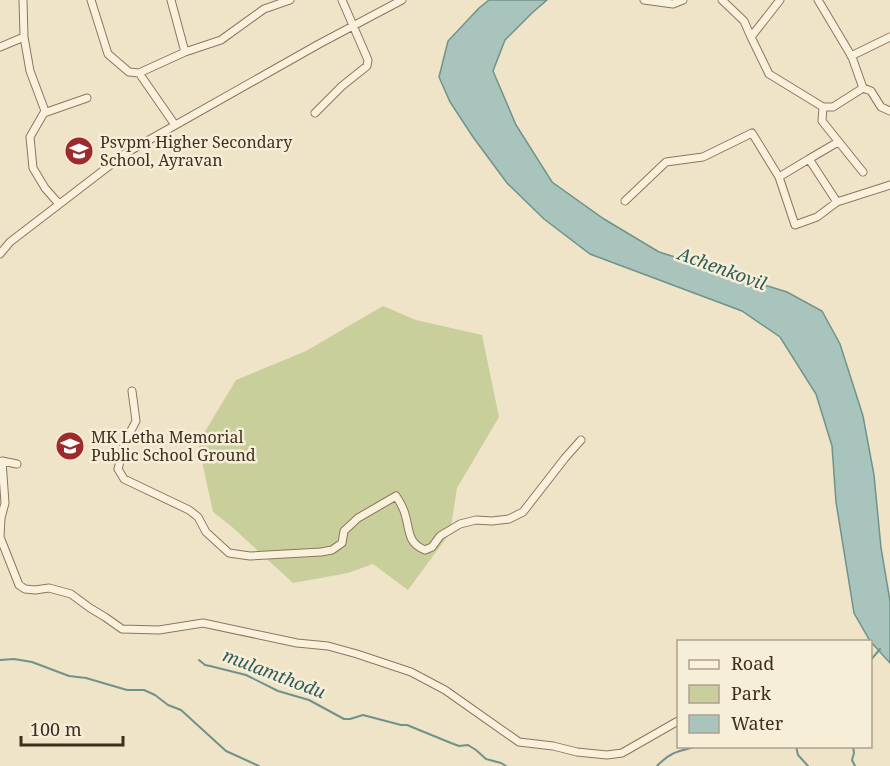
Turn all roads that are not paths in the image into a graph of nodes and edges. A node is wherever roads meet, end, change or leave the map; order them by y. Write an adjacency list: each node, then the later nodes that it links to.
1 (23, 0): 13 (street)
2 (91, 0): 19 (street)
3 (171, 0): 17 (street)
4 (290, 0): 17 (street)
5 (342, 0): 12 (street)
6 (402, 0): 12 (street)
7 (644, 0): 8 (street)
8 (683, 0)
9 (722, 0): 14 (street)
10 (780, 0): 14 (street)
11 (818, 0): 18 (street)
12 (354, 26): 24 (street); 26 (street)
13 (24, 37): 16 (street); 25 (street)
14 (751, 37): 22 (street)
15 (890, 37): 18 (street)
16 (0, 47)
17 (185, 52): 19 (street)
18 (851, 56): 20 (street)
19 (139, 74): 26 (street)
20 (863, 88): 22 (street); 23 (street)
21 (87, 98): 25 (street)
22 (824, 106): 27 (street)
23 (890, 111)
24 (315, 112)
25 (44, 113): 34 (street)
26 (175, 125): 34 (street)
27 (838, 142): 28 (street); 29 (street)
28 (809, 159): 30 (street); 33 (street)
29 (863, 172)
30 (779, 177): 32 (street); 33 (street)
31 (890, 185): 33 (street)
32 (625, 201)
33 (837, 202)
34 (59, 204): 35 (street)
35 (0, 254)
36 (132, 391): 37 (street)
37 (581, 440)
38 (17, 464): 39 (street)
39 (3, 553): 40 (street)
40 (677, 722)

